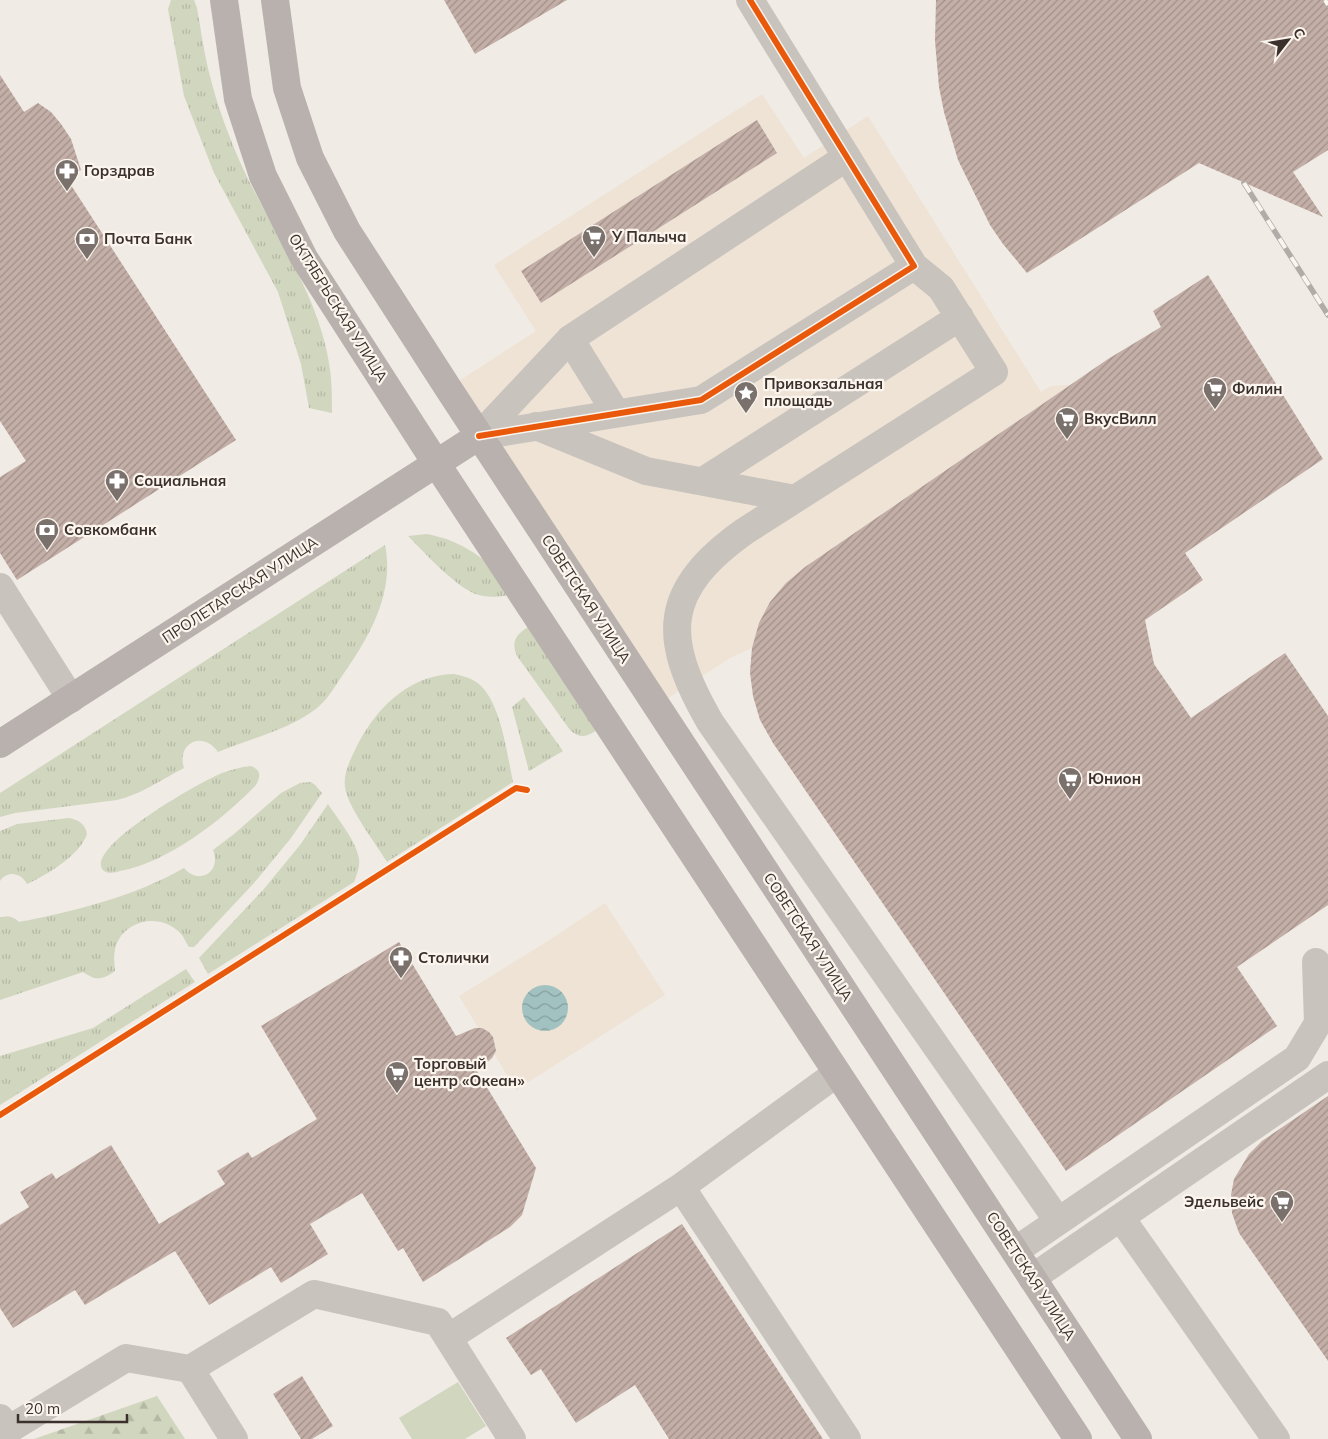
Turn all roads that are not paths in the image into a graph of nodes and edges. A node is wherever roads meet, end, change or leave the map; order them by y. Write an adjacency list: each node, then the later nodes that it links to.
1 (224, 0): 11 (main road, ОКТЯБРЬСКАЯ УЛИЦА)
2 (275, 0): 10 (main road)
3 (750, 0): 4 (street)
4 (847, 156): 5 (street); 7 (street)
5 (914, 266): 6 (street); 8 (street)
6 (960, 317): 12 (street); 13 (street)
7 (570, 339): 8 (street); 10 (street)
8 (616, 413): 9 (street)
9 (536, 426): 10 (street); 12 (street)
10 (479, 436): 11 (main road, ПРОЛЕТАРСКАЯ УЛИЦА); 23 (main road, СОВЕТСКАЯ УЛИЦА)
11 (436, 463): 15 (main road, ПРОЛЕТАРСКАЯ УЛИЦА); 18 (main road)
12 (703, 481): 13 (street)
13 (795, 499): 22 (street)
14 (0, 586): 15 (street)
15 (70, 699): 16 (main road, ПРОЛЕТАРСКАЯ УЛИЦА)
16 (0, 744)
17 (1316, 962): 22 (street)
18 (837, 1073): 20 (street); 31 (main road)
19 (1328, 1075): 21 (street)
20 (681, 1187): 25 (street); 30 (street)
21 (1121, 1218): 24 (street); 33 (street)
22 (1058, 1221): 23 (street)
23 (1014, 1251): 24 (main road, СОВЕТСКАЯ УЛИЦА)
24 (1032, 1278): 32 (main road, СОВЕТСКАЯ УЛИЦА)
25 (448, 1338): 26 (street); 29 (street)
26 (190, 1369): 27 (street); 28 (street)
27 (0, 1418)
28 (234, 1439)
29 (512, 1439)
30 (847, 1439)
31 (1078, 1439)
32 (1138, 1439)
33 (1276, 1439)

